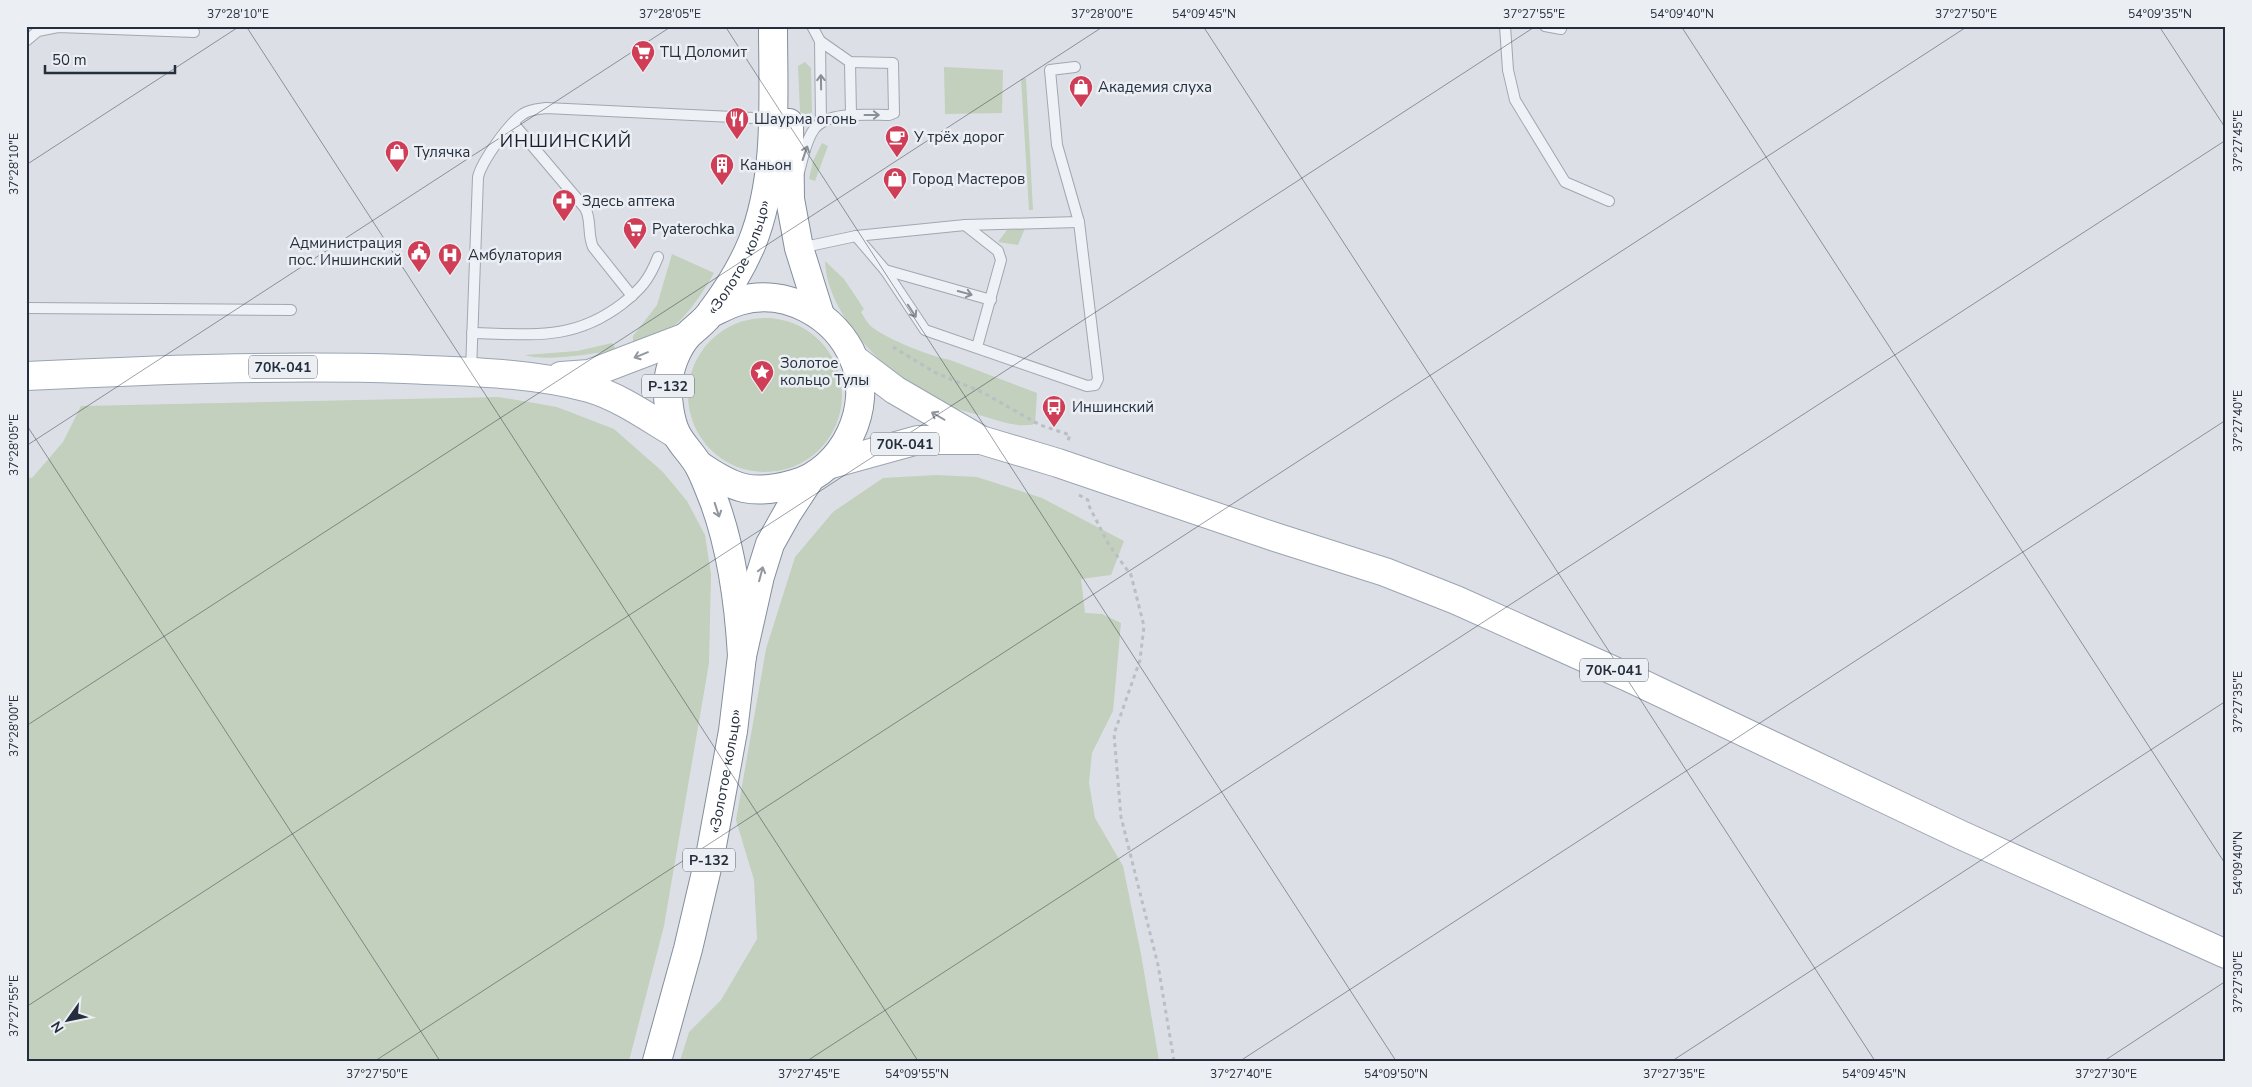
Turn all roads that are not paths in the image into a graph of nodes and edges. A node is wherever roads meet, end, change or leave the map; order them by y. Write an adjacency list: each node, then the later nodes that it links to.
1 (773, 26): 13 (main road, «Золотое кольцо» / Р-132)
2 (788, 26): 16 (main road, «Золотое кольцо» / Р-132)
3 (812, 26): 9 (lane)
4 (1505, 26): 17 (lane)
5 (1545, 26): 6 (lane)
6 (1561, 29)
7 (194, 32): 8 (lane)
8 (26, 41)
9 (820, 41): 10 (lane); 15 (lane, one-way to 9)
10 (850, 62): 12 (lane); 12 (lane, one-way to 10)
11 (1075, 68): 18 (lane)
12 (851, 115): 15 (lane)
13 (773, 119): 14 (lane); 28 (main road, «Золотое кольцо» / Р-132)
14 (513, 123): 24 (lane); 30 (lane)
15 (821, 123): 16 (lane, one-way to 15)
16 (790, 199): 21 (main road, «Золотое кольцо» / Р-132)
17 (1609, 201)
18 (1079, 222): 19 (lane); 32 (lane)
19 (965, 225): 20 (lane); 25 (lane)
20 (856, 236): 21 (lane); 23 (lane)
21 (799, 248): 29 (main road, «Золотое кольцо» / Р-132)
22 (658, 257): 24 (lane)
23 (885, 270): 25 (lane, one-way to 25); 32 (lane, one-way to 32)
24 (632, 296): 30 (lane)
25 (991, 300): 32 (lane)
26 (26, 308): 27 (lane)
27 (292, 310)
28 (711, 313): 29 (main road, «Золотое кольцо» / Р-132); 31 (main road, «Золотое кольцо» / Р-132)
29 (820, 315): 33 (main road, «Золотое кольцо» / Р-132)
30 (472, 333): 34 (lane)
31 (686, 337): 36 (main road, 70К-041, one-way to 36); 37 (main road, «Золотое кольцо» / Р-132)
32 (977, 347)
33 (854, 359): 38 (main road, 70К-041, one-way to 33); 39 (main road, «Золотое кольцо» / Р-132)
34 (471, 372): 35 (main road, 70К-041); 36 (main road, 70К-041)
35 (26, 376)
36 (540, 378): 37 (main road, 70К-041)
37 (676, 434): 40 (main road, «Золотое кольцо» / Р-132)
38 (980, 440): 39 (main road, 70К-041); 43 (main road, 70К-041)
39 (831, 464): 41 (main road, «Золотое кольцо» / Р-132)
40 (699, 465): 41 (main road, «Золотое кольцо» / Р-132); 42 (main road, «Золотое кольцо» / Р-132, one-way to 42)
41 (809, 480): 42 (main road, «Золотое кольцо» / Р-132, one-way to 41)
42 (742, 656): 44 (main road, «Золотое кольцо» / Р-132)
43 (2226, 954)
44 (657, 1061)

